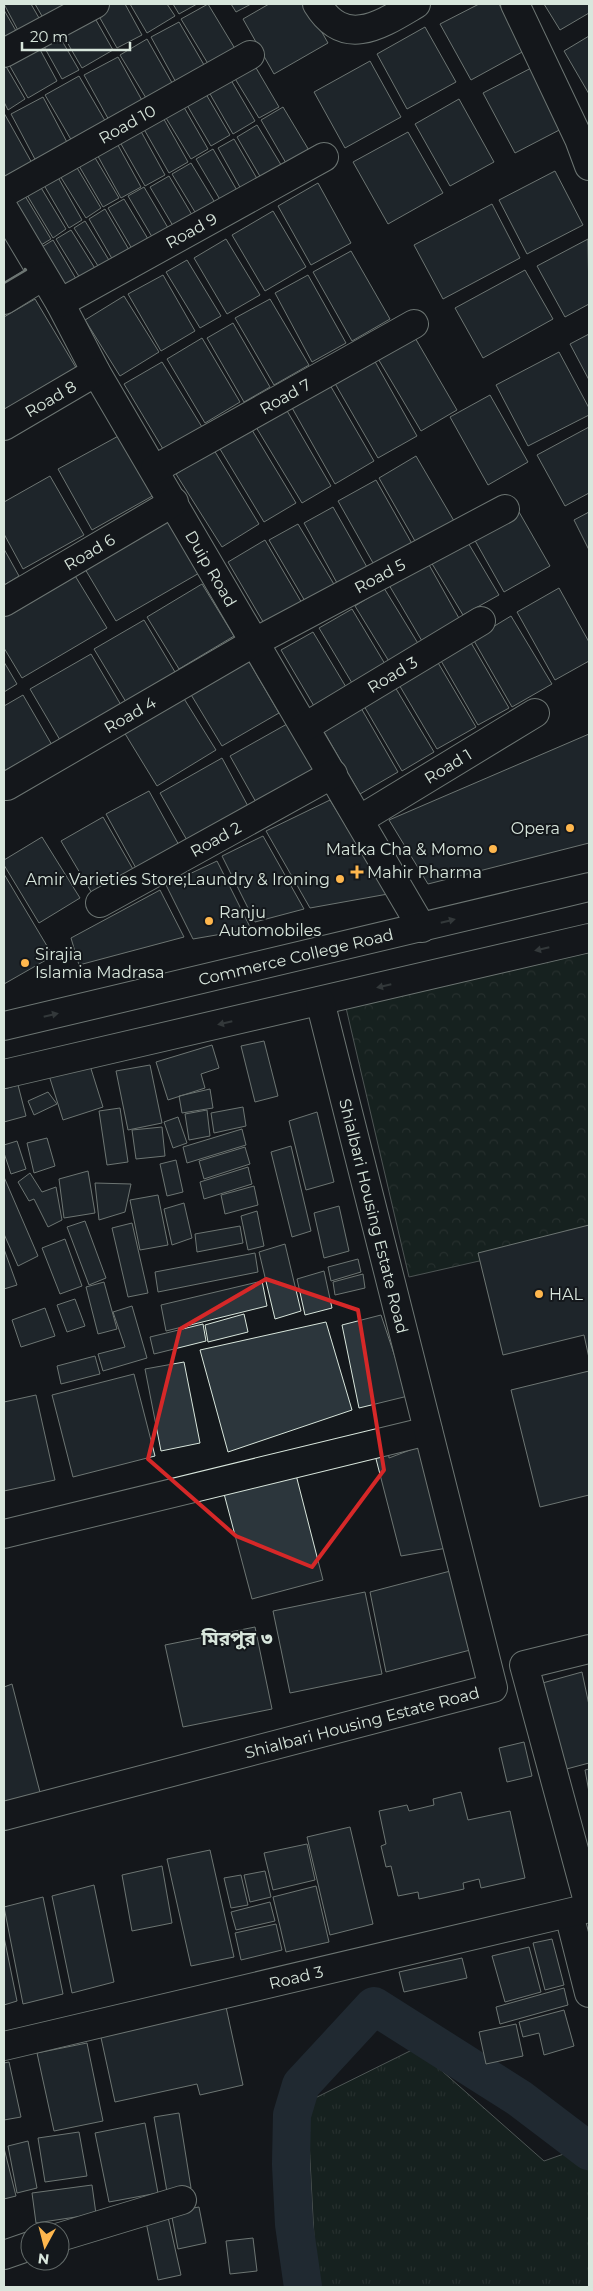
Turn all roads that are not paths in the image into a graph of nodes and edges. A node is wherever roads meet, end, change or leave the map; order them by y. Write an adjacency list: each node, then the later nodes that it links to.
1 (95, 4): 5 (street)
2 (416, 4): 4 (street)
3 (515, 4): 7 (street)
4 (321, 9)
5 (4, 53)
6 (250, 55): 10 (street, Road 10)
7 (584, 136): 9 (street)
8 (324, 157): 14 (street, Road 9)
9 (589, 166)
10 (4, 193)
11 (4, 208): 12 (street, Duip Road)
12 (43, 276): 13 (street); 14 (street, Duip Road)
13 (4, 300)
14 (60, 304): 16 (street, Duip Road)
15 (414, 324): 18 (street, Road 7)
16 (96, 372): 17 (street, Road 8); 18 (street, Duip Road)
17 (4, 426)
18 (155, 469): 19 (street, Duip Road)
19 (174, 502): 21 (street, Road 6); 23 (street, Duip Road)
20 (505, 509): 23 (street, Road 5)
21 (4, 602)
22 (481, 621): 25 (street, Road 3)
23 (255, 642): 25 (street, Duip Road); 27 (street, Road 4)
24 (535, 713): 28 (street, Road 1)
25 (305, 727): 26 (street, Duip Road)
26 (333, 774): 28 (street, Duip Road); 30 (street, Road 2)
27 (7, 786)
28 (359, 820): 31 (street, Duip Road)
29 (589, 887): 31 (street, Commerce College Road, one-way to 29)
30 (100, 903)
31 (422, 928): 34 (street, Commerce College Road, one-way to 31)
32 (589, 938): 33 (street, one-way to 33)
33 (320, 1001): 35 (street, one-way to 35); 36 (street, Shialbari Housing Estate Road)
34 (4, 1026)
35 (4, 1074)
36 (428, 1431): 37 (street); 39 (street, Shialbari Housing Estate Road)
37 (4, 1534)
38 (589, 1649): 40 (street)
39 (4, 1816)
40 (583, 1909): 41 (street); 42 (street, Road 3)
41 (589, 1993)
42 (4, 2046)
43 (182, 2200): 44 (street)
44 (70, 2234)
45 (20, 2249): 46 (street)
46 (4, 2254)

